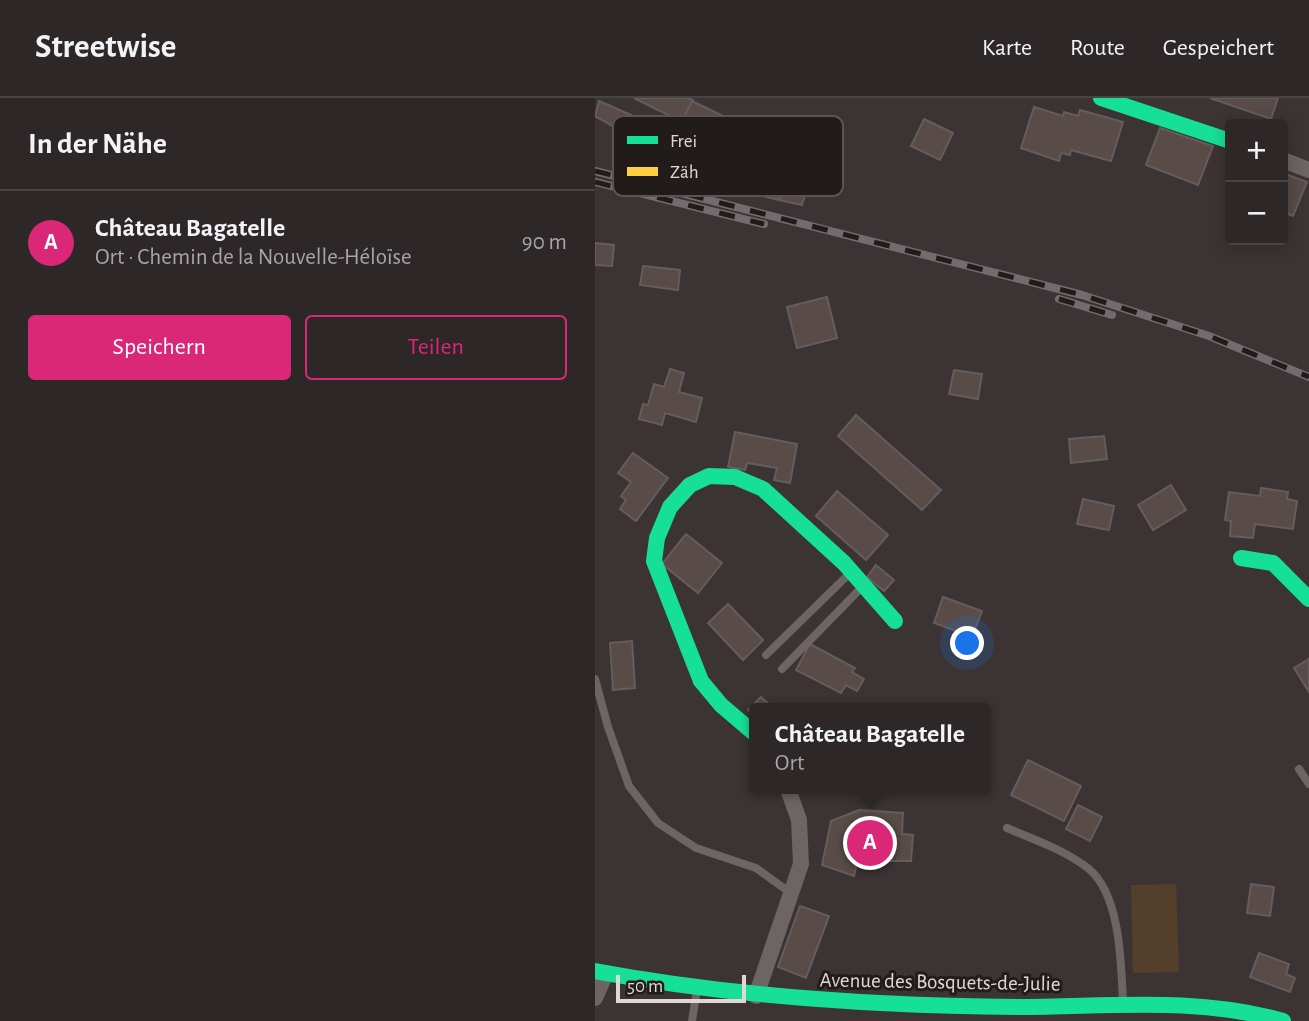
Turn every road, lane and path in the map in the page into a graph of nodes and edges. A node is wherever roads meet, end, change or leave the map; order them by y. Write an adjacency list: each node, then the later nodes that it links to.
1 (1101, 98): 2 (street)
2 (1225, 139)
3 (1288, 162): 4 (street)
4 (1309, 170)
5 (1241, 558): 8 (street)
6 (852, 572): 7 (street); 10 (lane); 13 (street)
7 (864, 584): 9 (street); 11 (lane)
8 (1309, 599)
9 (895, 621)
10 (766, 655)
11 (782, 669)
12 (595, 679): 18 (lane)
13 (749, 730)
14 (1299, 769): 15 (lane)
15 (1309, 784)
16 (789, 794): 18 (street)
17 (1007, 828): 23 (lane)
18 (792, 894): 21 (street)
19 (601, 972): 20 (street, Avenue des Bosquets-de-Julie); 22 (street)
20 (697, 987): 21 (street, Avenue des Bosquets-de-Julie); 25 (lane)
21 (756, 996): 24 (street, Avenue des Bosquets-de-Julie)
22 (595, 998)
23 (1123, 1006): 24 (street, Avenue des Bosquets-de-Julie); 26 (street, Avenue des Bosquets-de-Julie)
24 (1019, 1014)
25 (692, 1021)
26 (1283, 1021)

